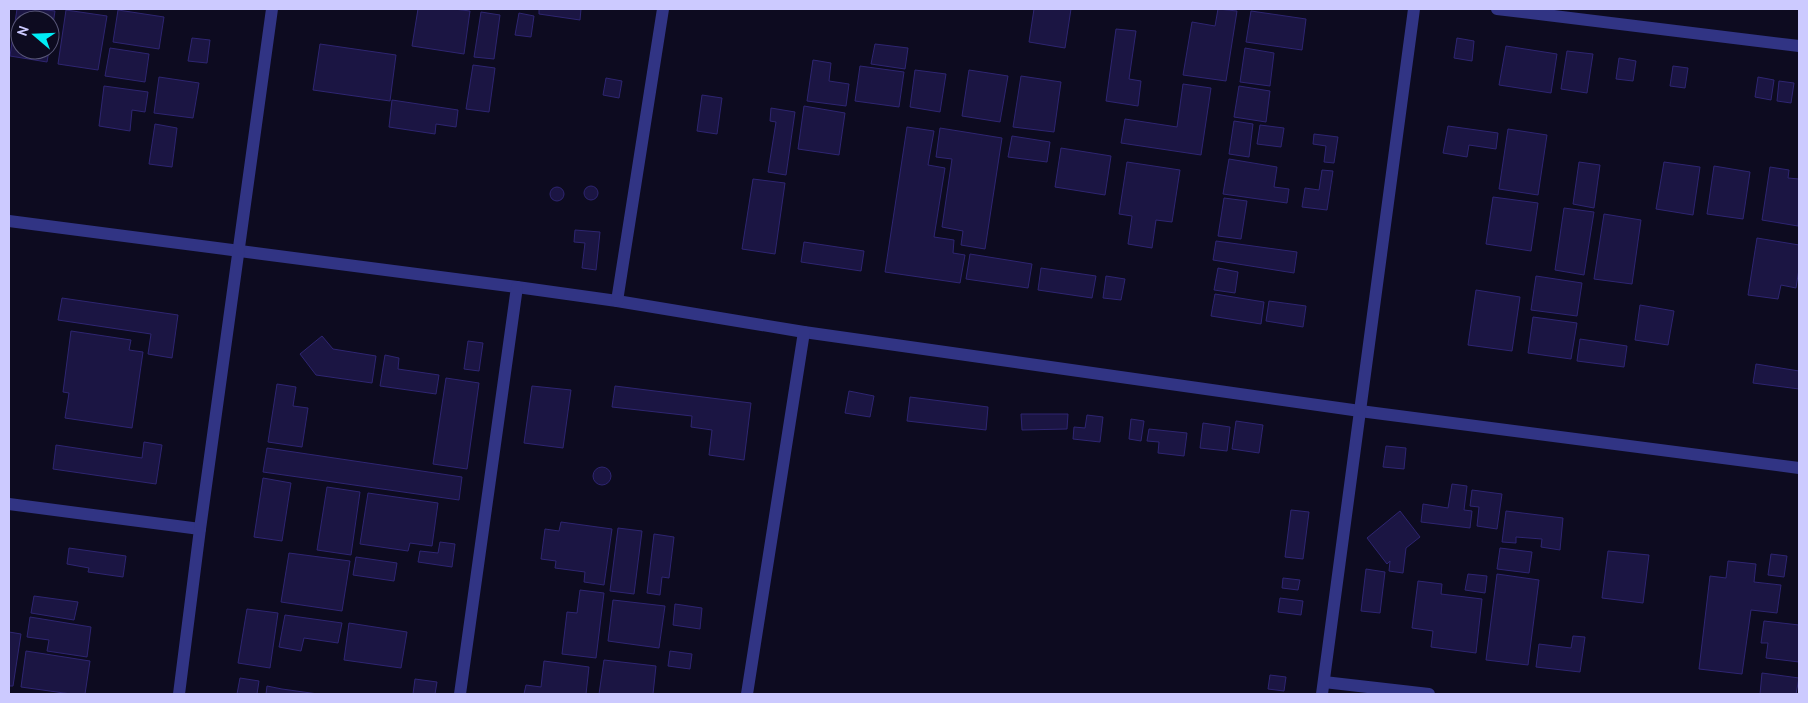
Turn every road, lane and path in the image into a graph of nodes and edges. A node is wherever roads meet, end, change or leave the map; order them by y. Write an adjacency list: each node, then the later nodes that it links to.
1 (272, 9): 7 (street)
2 (663, 9): 9 (street)
3 (1414, 9): 11 (street)
4 (1497, 9): 5 (street)
5 (1799, 46)
6 (9, 221): 7 (street)
7 (240, 250): 8 (street); 14 (street)
8 (517, 287): 9 (street); 17 (street)
9 (617, 301): 10 (street)
10 (804, 332): 11 (street); 18 (street)
11 (1360, 411): 12 (street); 15 (street)
12 (1799, 468)
13 (9, 504): 14 (street)
14 (200, 529): 16 (street)
15 (1323, 688): 19 (street)
16 (179, 694)
17 (460, 694)
18 (747, 694)
19 (1429, 694)

